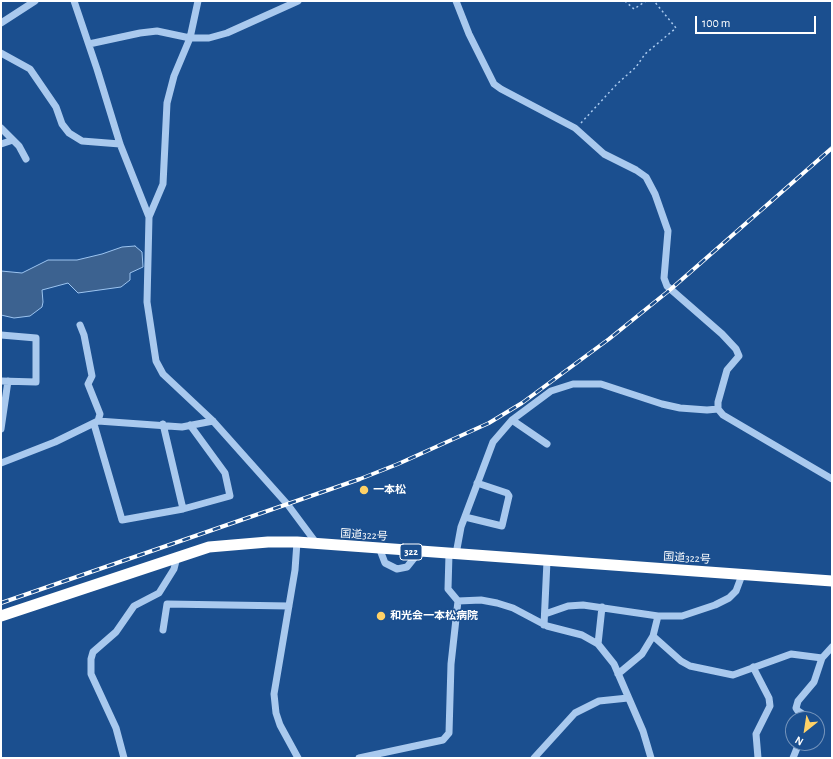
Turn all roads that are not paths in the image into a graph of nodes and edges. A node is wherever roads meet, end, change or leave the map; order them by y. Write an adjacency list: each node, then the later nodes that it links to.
1 (35, 1): 6 (street)
2 (74, 1): 8 (street)
3 (198, 1): 7 (street)
4 (298, 1): 7 (street)
5 (456, 1): 19 (street)
6 (1, 23)
7 (190, 38): 8 (street); 15 (street)
8 (89, 44): 13 (street)
9 (1, 53): 13 (street)
10 (1, 128): 11 (street)
11 (13, 140): 12 (street); 14 (street)
12 (1, 144)
13 (120, 144): 15 (street)
14 (26, 159)
15 (149, 217): 21 (street)
16 (80, 325): 22 (street)
17 (1, 335): 18 (street)
18 (4, 381): 25 (street)
19 (718, 409): 20 (street); 28 (street)
20 (512, 420): 26 (street); 29 (street)
21 (214, 421): 24 (street); 33 (street)
22 (96, 423): 23 (street); 27 (street); 30 (street)
23 (163, 424): 24 (street); 30 (street)
24 (190, 425): 30 (street)
25 (1, 429)
26 (547, 444)
27 (1, 463)
28 (832, 479)
29 (477, 483): 31 (street); 31 (street)
30 (183, 509)
31 (465, 517): 36 (street)
32 (297, 542): 33 (highway, 国道322号 / 322); 37 (highway, 国道322号 / 322); 42 (street)
33 (317, 544): 34 (highway, 国道322号 / 322)
34 (380, 550): 35 (highway, 国道322号 / 322); 35 (street)
35 (419, 552): 36 (highway, 国道322号 / 322)
36 (452, 554): 38 (highway, 国道322号 / 322); 41 (street)
37 (177, 557): 45 (highway, 国道322号 / 322); 57 (street)
38 (547, 561): 39 (highway, 国道322号 / 322); 44 (street)
39 (742, 575): 40 (highway, 国道322号 / 322); 46 (street)
40 (832, 581)
41 (458, 601): 47 (street); 59 (street)
42 (289, 606): 48 (street); 58 (street)
43 (602, 607): 44 (street); 46 (street); 50 (street)
44 (545, 614): 47 (street)
45 (1, 616)
46 (658, 616): 49 (street)
47 (544, 625): 50 (street)
48 (163, 630)
49 (653, 636): 53 (street); 54 (street)
50 (598, 644): 54 (street)
51 (832, 647): 52 (street)
52 (822, 658): 53 (street); 56 (street)
53 (753, 667): 62 (street)
54 (618, 674): 55 (street)
55 (628, 698): 60 (street); 61 (street)
56 (798, 711)
57 (124, 758)
58 (298, 758)
59 (359, 758)
60 (534, 758)
61 (651, 758)
62 (758, 758)

